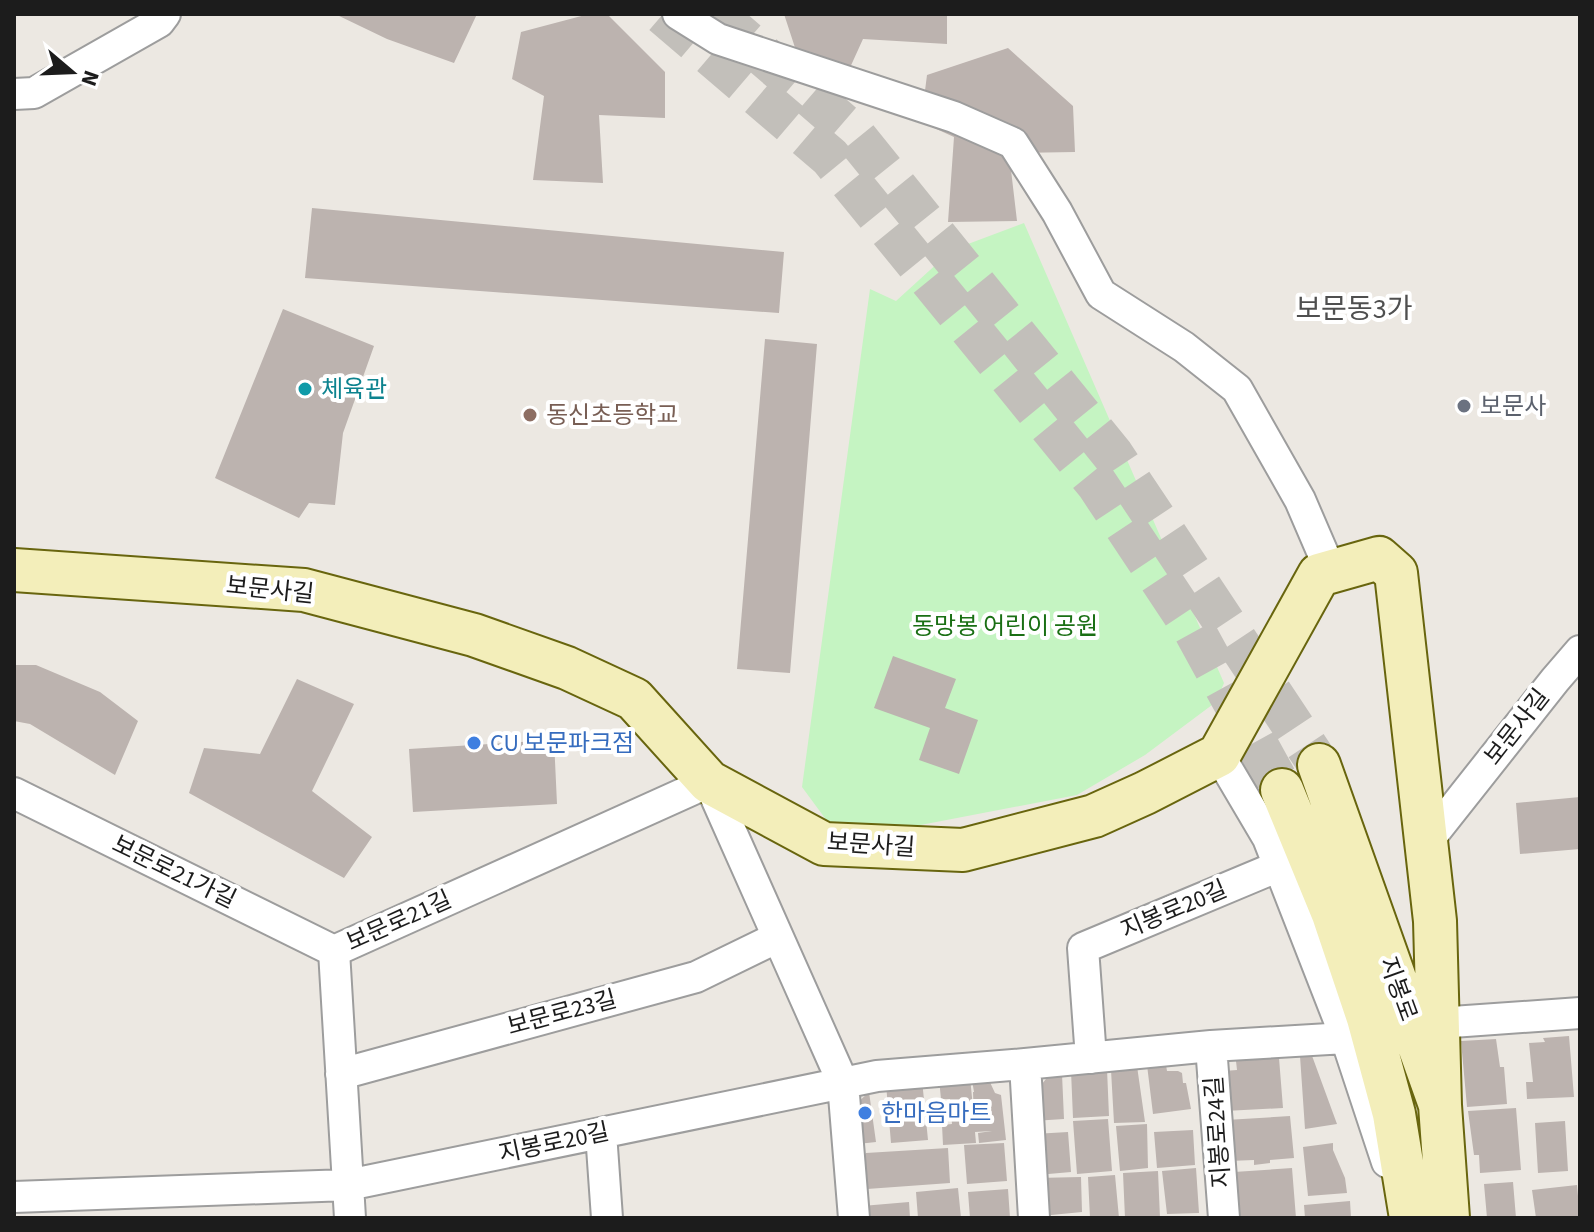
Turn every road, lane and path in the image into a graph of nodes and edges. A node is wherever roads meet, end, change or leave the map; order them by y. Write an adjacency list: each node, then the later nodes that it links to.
1 (165, 14): 3 (street)
2 (678, 14): 5 (street)
3 (14, 94)
4 (14, 570): 9 (street, 보문사길)
5 (1331, 572): 7 (street); 12 (street)
6 (1580, 651): 12 (street, 보문사길)
7 (1219, 755): 9 (street, 보문사길); 13 (street)
8 (1319, 765): 24 (street, 지봉로)
9 (709, 782): 14 (street); 15 (street, 보문로21길)
10 (1282, 790): 29 (street, 지봉로)
11 (14, 793): 15 (street, 보문로21가길)
12 (1426, 843): 17 (street)
13 (1279, 866): 18 (street); 20 (street, 지봉로20길)
14 (778, 937): 22 (street, 보문로23길); 23 (street)
15 (334, 951): 22 (street, 보문로21길)
16 (1580, 1013): 17 (street)
17 (1438, 1023): 24 (street)
18 (1346, 1038): 19 (street, 지봉로20길); 29 (street)
19 (1211, 1046): 20 (street, 지봉로20길); 34 (street, 지봉로24길)
20 (1091, 1058): 21 (street, 지봉로20길)
21 (1025, 1064): 23 (street, 지봉로20길); 33 (street)
22 (341, 1074): 26 (street, 보문로21길)
23 (843, 1083): 25 (street, 지봉로20길); 32 (street)
24 (1440, 1105): 29 (street, 지봉로)
25 (601, 1133): 26 (street, 지봉로20길); 31 (street)
26 (348, 1185): 28 (street, 지봉로20길); 30 (street, 보문로21길)
27 (14, 1197): 28 (street, 지봉로20길)
28 (136, 1205)
29 (1423, 1215)
30 (350, 1218)
31 (607, 1218)
32 (854, 1218)
33 (1034, 1218)
34 (1224, 1218)

